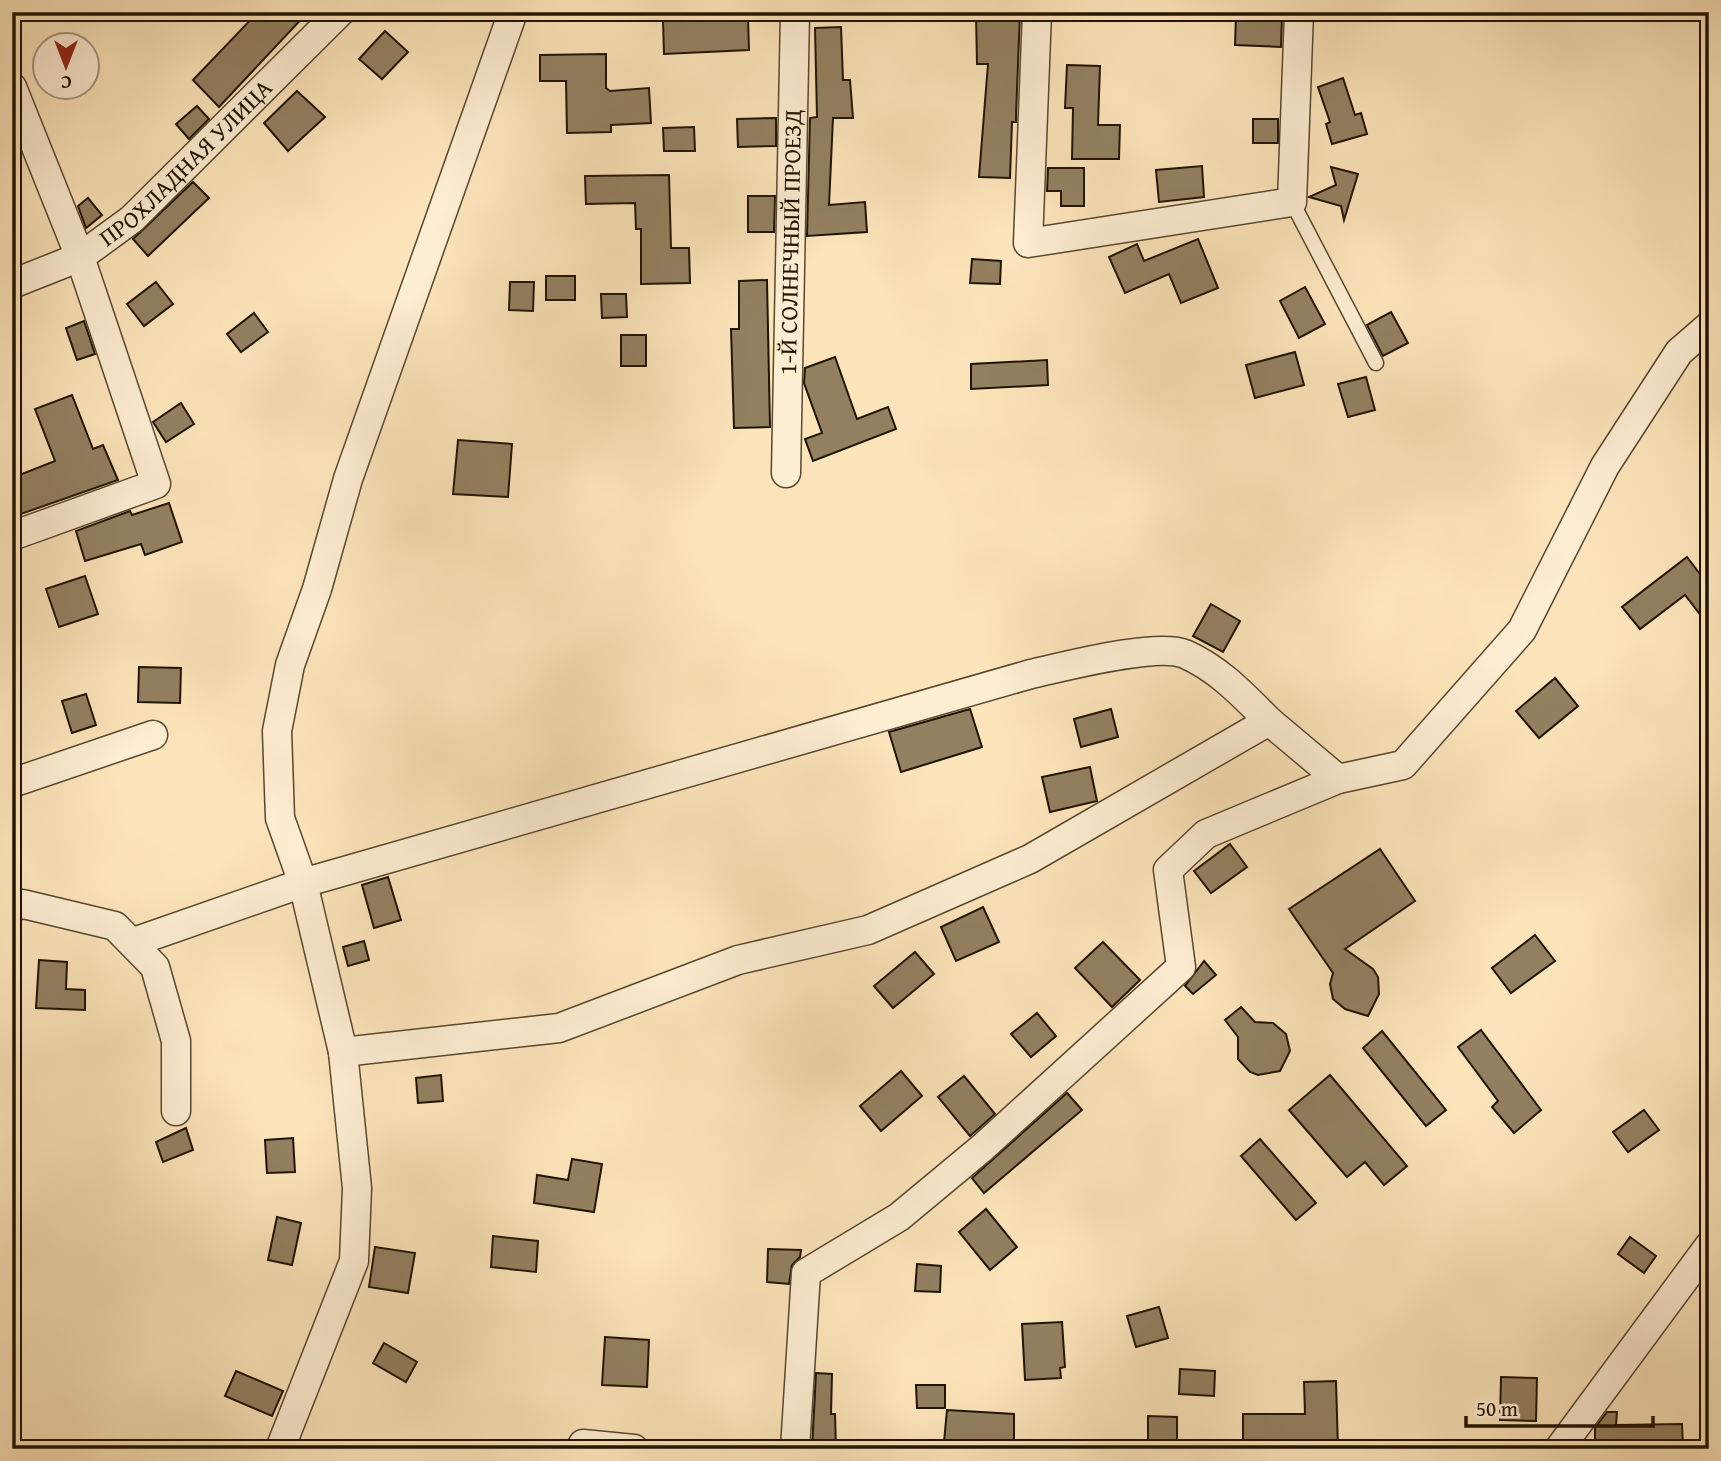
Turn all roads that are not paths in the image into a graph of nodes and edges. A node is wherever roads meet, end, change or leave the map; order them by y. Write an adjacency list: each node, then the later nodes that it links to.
1 (340, 12): 8 (street, ПРОХЛАДНАЯ УЛИЦА)
2 (513, 12): 18 (street)
3 (795, 12): 12 (street, 1-Й СОЛНЕЧНЫЙ ПРОЕЗД)
4 (1037, 12): 7 (street)
5 (1299, 12): 7 (street)
6 (12, 87): 8 (street)
7 (1292, 202): 11 (lane)
8 (80, 257): 9 (street, ПРОХЛАДНАЯ УЛИЦА); 13 (street)
9 (12, 284)
10 (1709, 326): 16 (street)
11 (1376, 363)
12 (786, 473)
13 (12, 536)
14 (1269, 721): 16 (street); 18 (street); 21 (street)
15 (153, 735): 17 (street)
16 (1338, 779): 27 (street)
17 (12, 783)
18 (303, 883): 20 (street); 21 (street)
19 (12, 907): 20 (street)
20 (134, 942): 22 (street)
21 (343, 1052): 24 (street)
22 (176, 1111)
23 (1709, 1246): 28 (street)
24 (280, 1449)
25 (580, 1449): 26 (street)
26 (634, 1449)
27 (794, 1449)
28 (1559, 1449)

